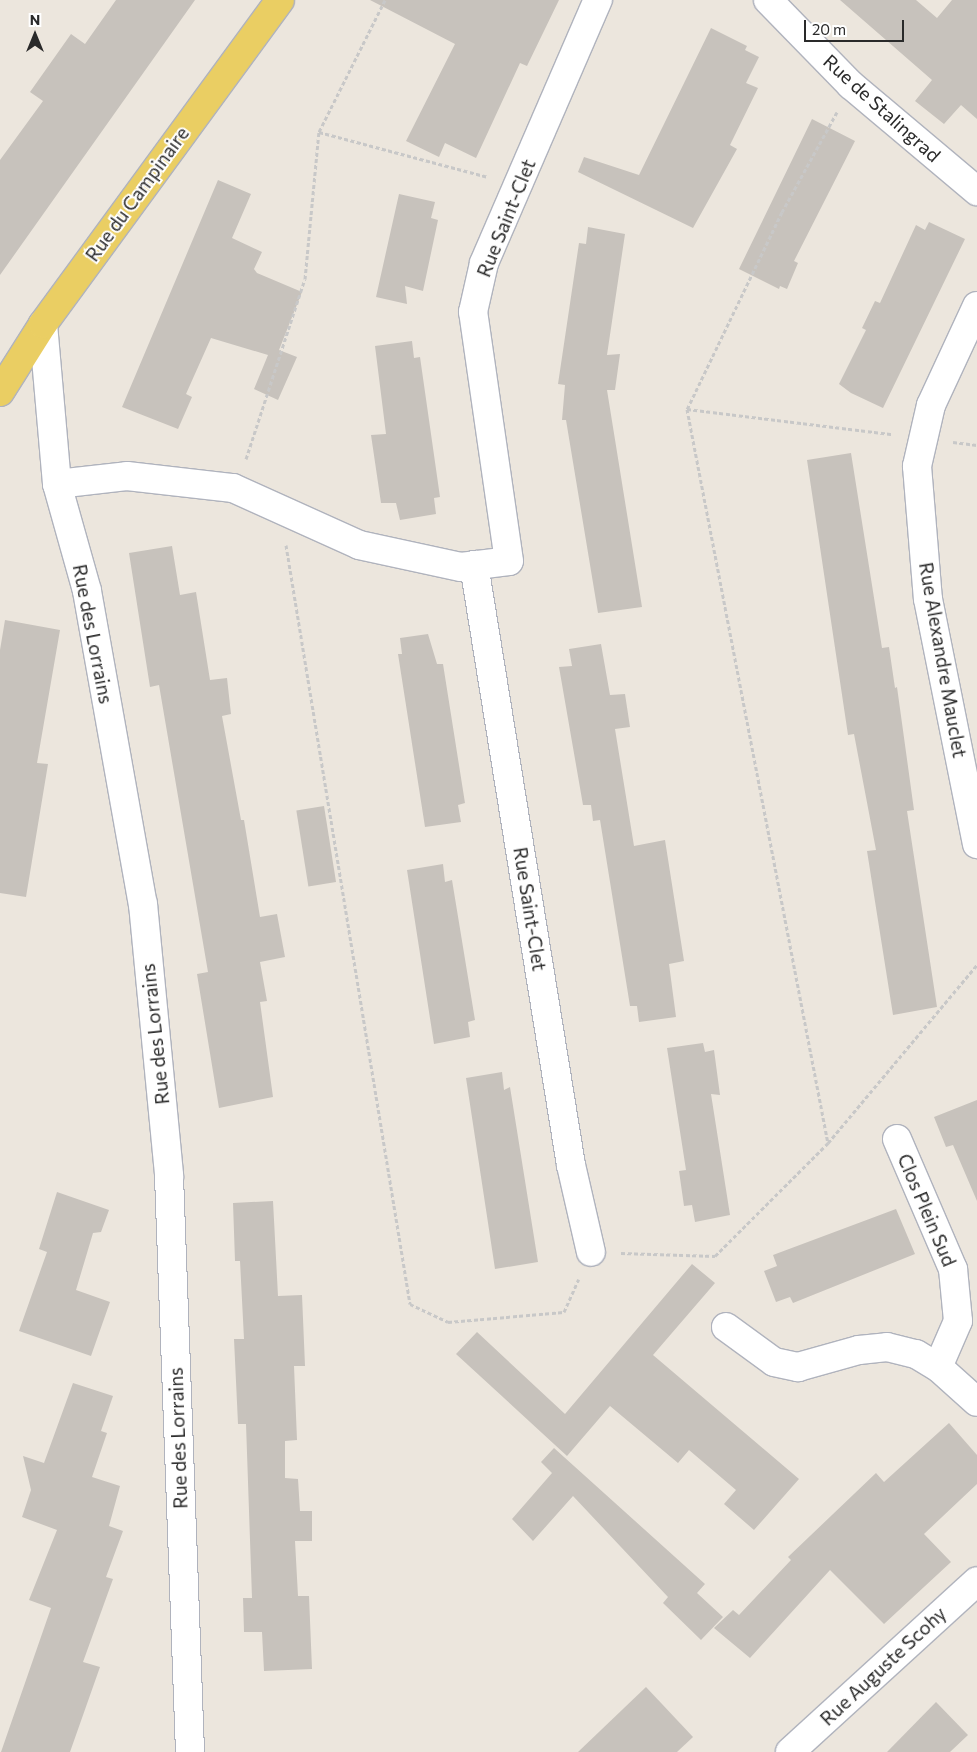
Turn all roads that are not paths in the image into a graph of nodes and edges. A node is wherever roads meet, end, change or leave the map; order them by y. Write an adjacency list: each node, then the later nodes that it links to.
1 (280, 0): 6 (main road, Rue du Campinaire)
2 (598, 0): 9 (street, Rue Saint-Clet)
3 (768, 0): 4 (street, Rue de Stalingrad)
4 (977, 191)
5 (977, 306): 10 (street, Rue Alexandre Mauclet)
6 (43, 324): 7 (main road, Rue du Campinaire); 8 (street, Rue des Lorrains)
7 (0, 392)
8 (57, 484): 9 (street, Rue Saint-Clet); 17 (street, Rue des Lorrains)
9 (474, 565): 12 (street, Rue Saint-Clet)
10 (977, 844)
11 (897, 1139): 14 (street, Clos Plein Sud)
12 (591, 1252)
13 (726, 1327): 14 (street)
14 (938, 1367): 15 (street)
15 (977, 1402)
16 (977, 1580): 18 (street, Rue Auguste Scohy)
17 (190, 1752)
18 (790, 1752)

